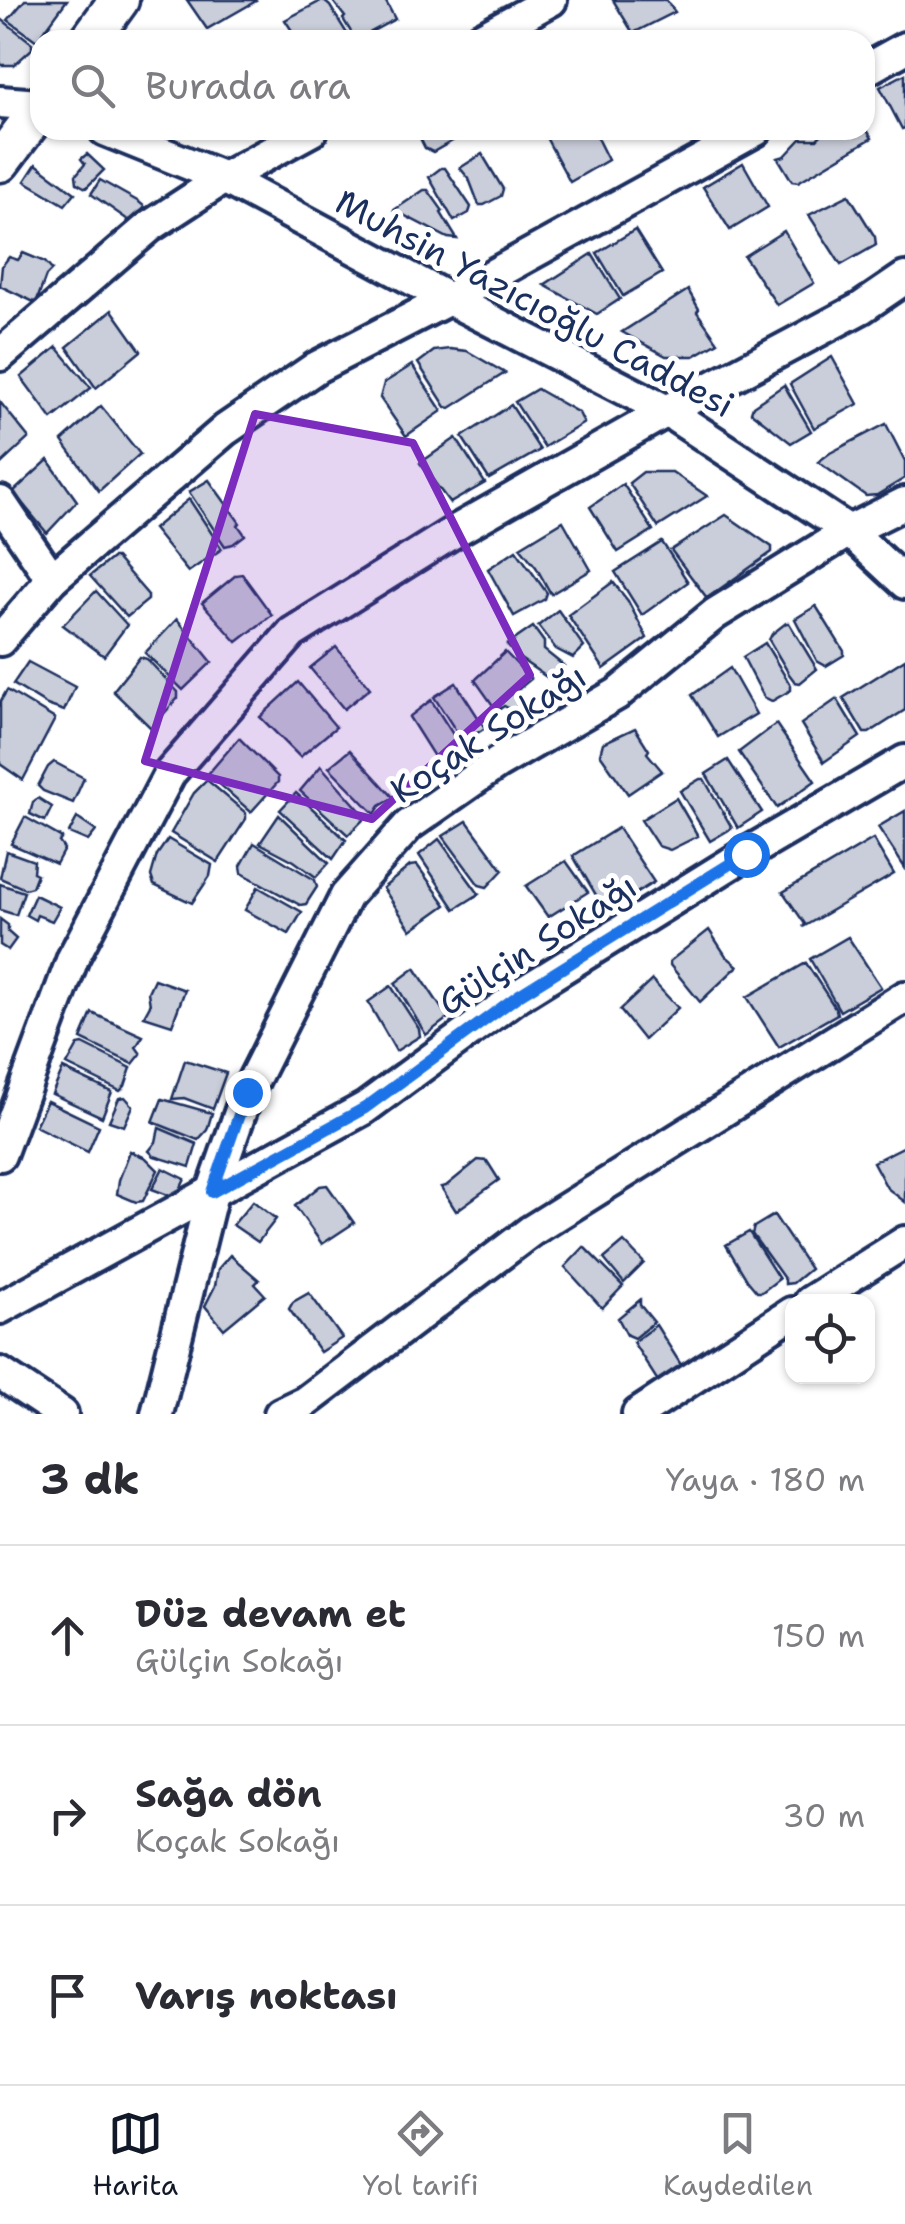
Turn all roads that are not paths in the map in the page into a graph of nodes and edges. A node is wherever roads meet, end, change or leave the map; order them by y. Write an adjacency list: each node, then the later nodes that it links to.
1 (119, 0): 3 (main road)
2 (551, 0): 4 (street)
3 (97, 30)
4 (496, 30)
5 (905, 48): 6 (street)
6 (875, 64)
7 (0, 102): 8 (street)
8 (30, 106)
9 (30, 121): 13 (main road)
10 (130, 140): 14 (street, Muhsin Yazıcıoğlu Caddesi)
11 (294, 140): 14 (street)
12 (738, 140): 16 (street)
13 (0, 162)
14 (224, 178): 16 (street, Muhsin Yazıcıoğlu Caddesi); 17 (street)
15 (905, 278): 18 (street)
16 (449, 299): 18 (street, Muhsin Yazıcıoğlu Caddesi); 22 (street)
17 (0, 355)
18 (667, 411): 21 (street, Muhsin Yazıcıoğlu Caddesi); 27 (street)
19 (0, 502): 22 (street)
20 (905, 503): 21 (street, Koçak Sokağı)
21 (849, 531): 23 (street, Muhsin Yazıcıoğlu Caddesi); 28 (street, Koçak Sokağı)
22 (52, 579): 24 (street)
23 (905, 583)
24 (0, 640)
25 (905, 761): 28 (street, Gülçin Sokağı)
26 (905, 997): 36 (street)
27 (0, 1155)
28 (212, 1192): 31 (street, Gülçin Sokağı); 35 (street, Koçak Sokağı)
29 (905, 1242): 30 (street)
30 (823, 1294)
31 (0, 1308)
32 (785, 1318): 37 (street)
33 (0, 1374): 34 (street)
34 (62, 1414)
35 (156, 1414)
36 (280, 1414)
37 (638, 1414)

